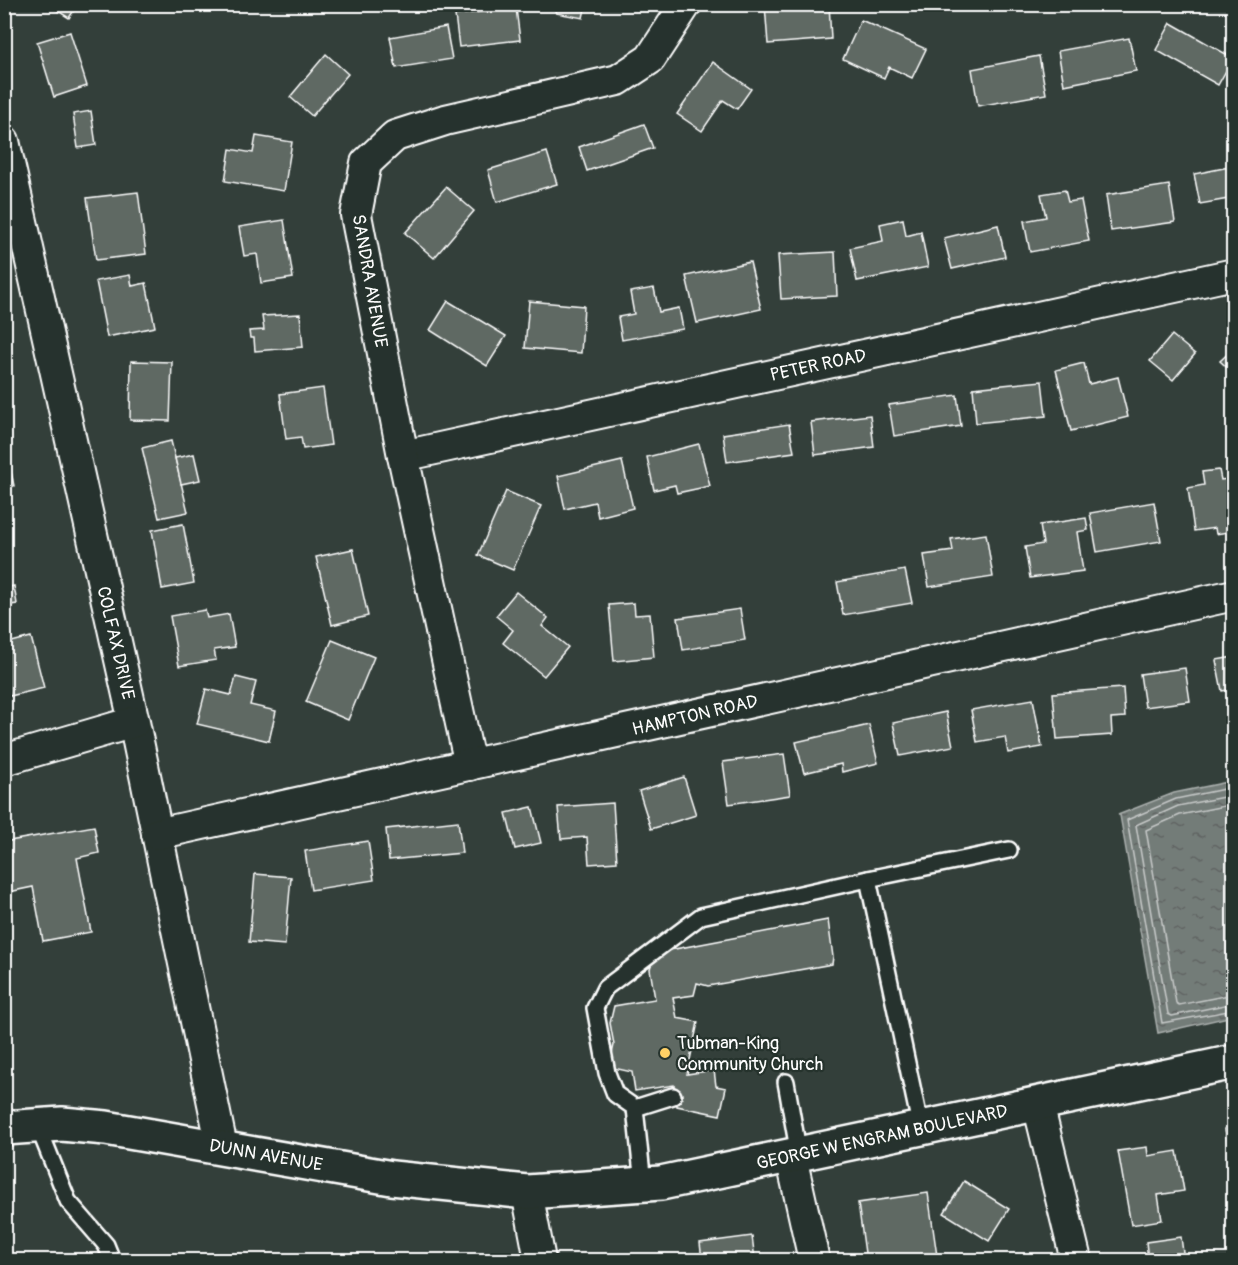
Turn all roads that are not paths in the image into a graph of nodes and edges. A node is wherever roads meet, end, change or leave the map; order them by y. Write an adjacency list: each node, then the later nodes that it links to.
1 (686, 4): 4 (street, SANDRA AVENUE)
2 (4, 141): 6 (street, COLFAX DRIVE)
3 (1233, 274): 4 (street, PETER ROAD)
4 (403, 456): 8 (street, SANDRA AVENUE)
5 (1233, 595): 8 (street, HAMPTON ROAD)
6 (134, 722): 7 (street); 9 (street, COLFAX DRIVE)
7 (4, 760)
8 (470, 765): 9 (street, HAMPTON ROAD)
9 (157, 834): 20 (street, COLFAX DRIVE)
10 (1009, 850): 11 (lane)
11 (868, 879): 16 (lane); 19 (lane)
12 (1233, 1062): 15 (main road, GEORGE W ENGRAM BOULEVARD)
13 (786, 1082): 21 (lane)
14 (673, 1096): 16 (lane)
15 (1038, 1104): 19 (main road, GEORGE W ENGRAM BOULEVARD); 27 (street)
16 (635, 1108): 22 (lane)
17 (38, 1126): 18 (main road, DUNN AVENUE); 20 (main road, DUNN AVENUE); 24 (lane)
18 (4, 1128)
19 (921, 1129): 21 (main road, GEORGE W ENGRAM BOULEVARD)
20 (222, 1147): 23 (main road, DUNN AVENUE)
21 (795, 1156): 22 (main road, GEORGE W ENGRAM BOULEVARD); 26 (street)
22 (644, 1184): 23 (main road, GEORGE W ENGRAM BOULEVARD)
23 (527, 1192): 25 (street)
24 (112, 1260)
25 (540, 1260)
26 (814, 1260)
27 (1076, 1260)

